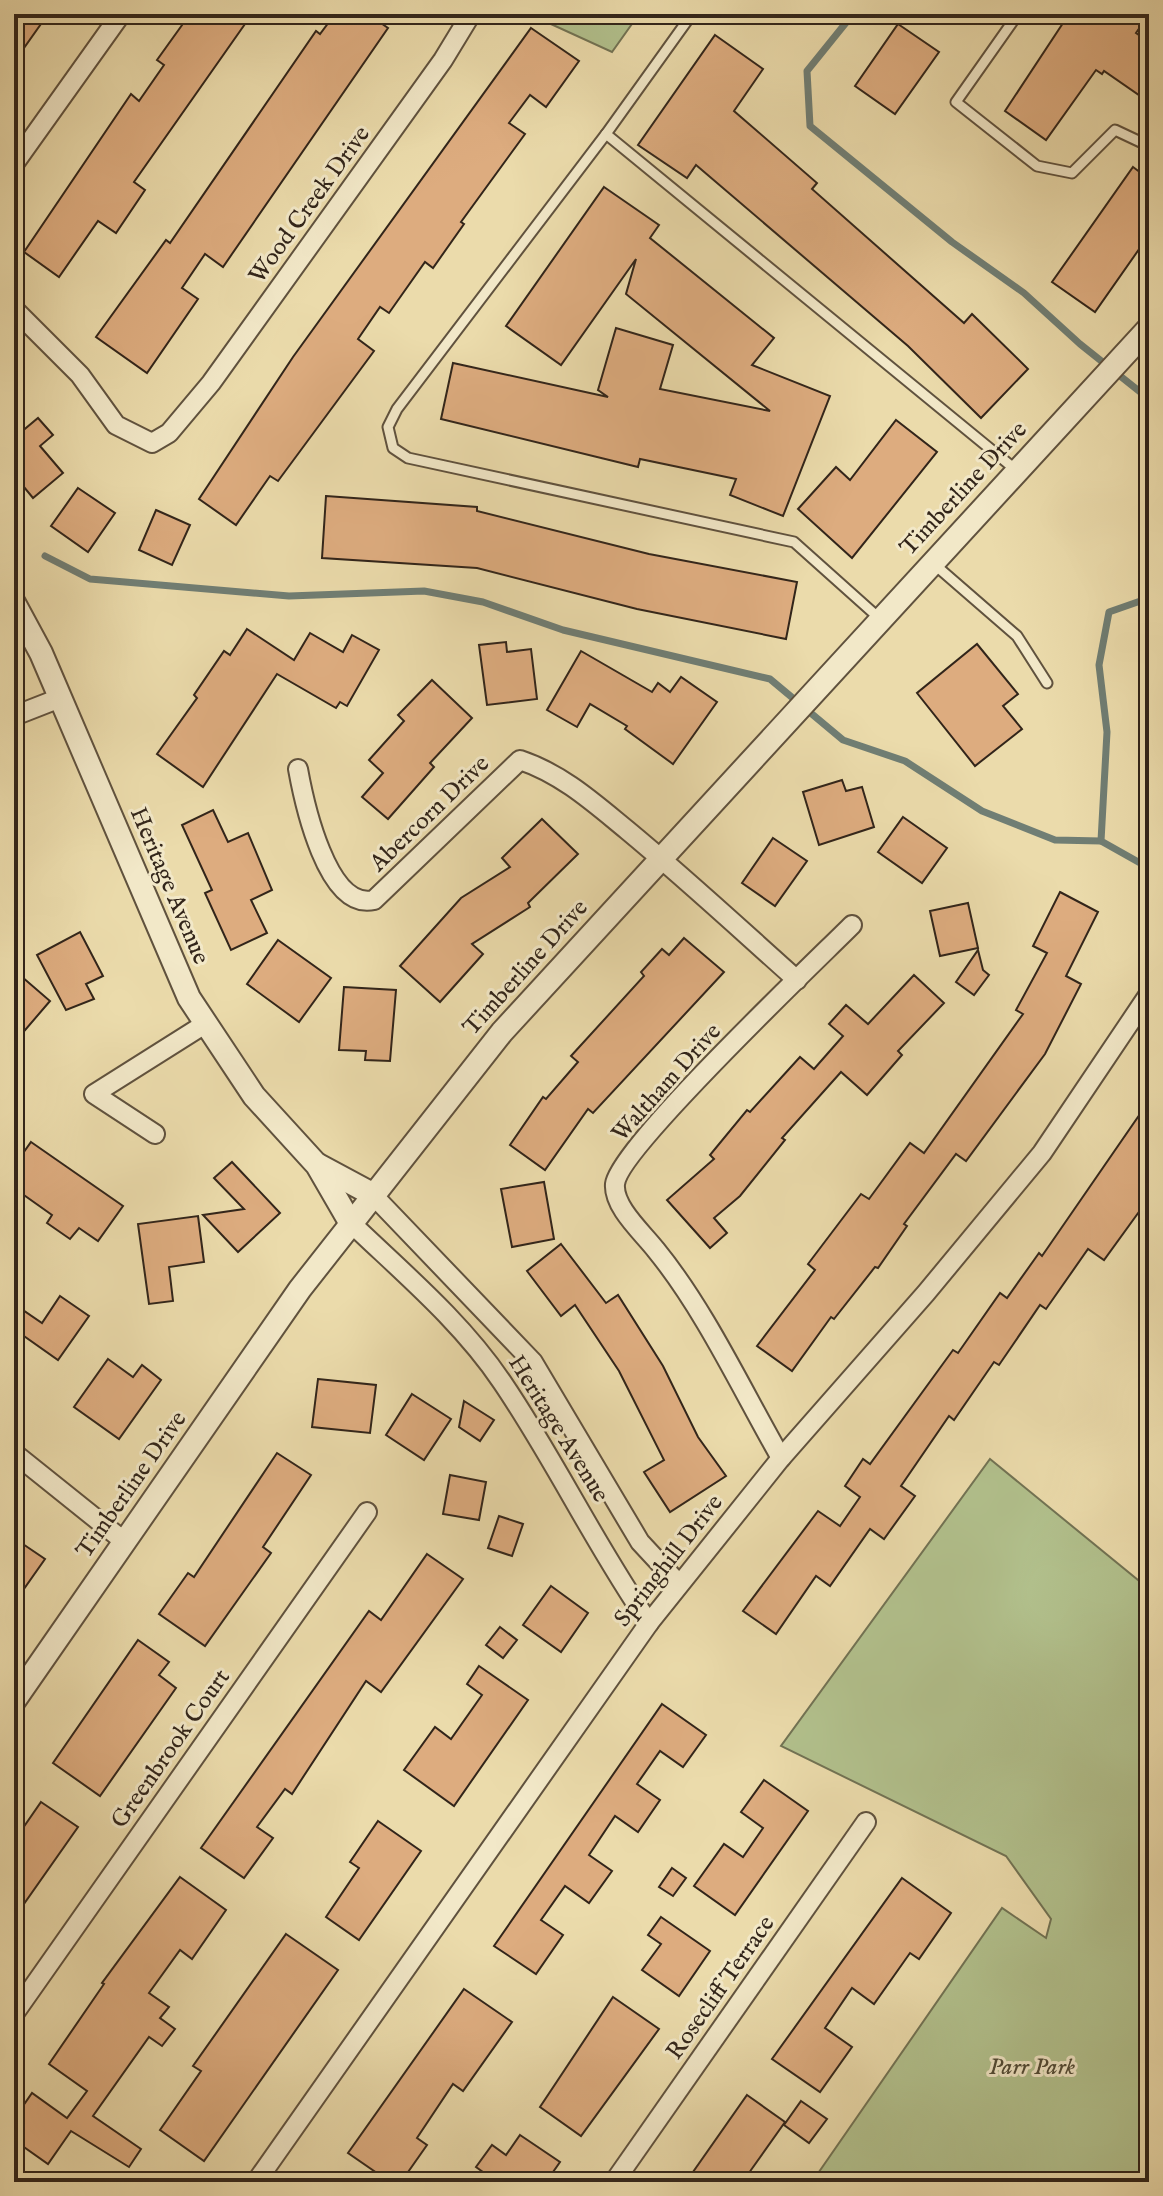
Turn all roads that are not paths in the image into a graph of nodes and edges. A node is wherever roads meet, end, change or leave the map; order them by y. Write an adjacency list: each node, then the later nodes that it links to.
1 (121, 14): 7 (street)
2 (471, 14): 8 (street, Wood Creek Drive)
3 (692, 14): 5 (lane)
4 (1018, 14): 6 (lane)
5 (606, 134): 10 (lane); 13 (lane)
6 (1149, 146)
7 (14, 164)
8 (14, 309)
9 (1149, 328): 10 (street, Timberline Drive)
10 (1016, 470): 11 (street, Timberline Drive)
11 (931, 562): 13 (street, Timberline Drive); 14 (lane)
12 (14, 603): 15 (street, Heritage Avenue)
13 (879, 618): 18 (street, Timberline Drive)
14 (1047, 683)
15 (60, 698): 16 (street); 22 (street, Heritage Avenue)
16 (14, 716)
17 (298, 769): 18 (street, Abercorn Drive)
18 (660, 857): 20 (street, Abercorn Drive); 25 (street, Timberline Drive)
19 (852, 925): 20 (street, Waltham Drive)
20 (797, 980): 28 (street, Waltham Drive)
21 (1149, 994): 28 (street, Springhill Drive)
22 (205, 1024): 23 (street); 24 (street, Heritage Avenue)
23 (155, 1134)
24 (317, 1165): 25 (street, Heritage Avenue); 26 (street, Heritage Avenue)
25 (372, 1194): 26 (street, Timberline Drive); 31 (street, Heritage Avenue)
26 (350, 1222): 30 (street, Timberline Drive); 32 (street, Heritage Avenue)
27 (14, 1453): 30 (street)
28 (781, 1458): 31 (street, Springhill Drive)
29 (367, 1512): 36 (street, Greenbrook Court)
30 (125, 1542): 33 (street, Timberline Drive)
31 (679, 1584): 32 (street, Springhill Drive)
32 (649, 1623): 37 (street, Springhill Drive)
33 (22, 1671): 34 (street, Timberline Drive)
34 (14, 1701)
35 (866, 1822): 38 (street, Rosecliff Terrace)
36 (14, 2014)
37 (256, 2182)
38 (614, 2182)

